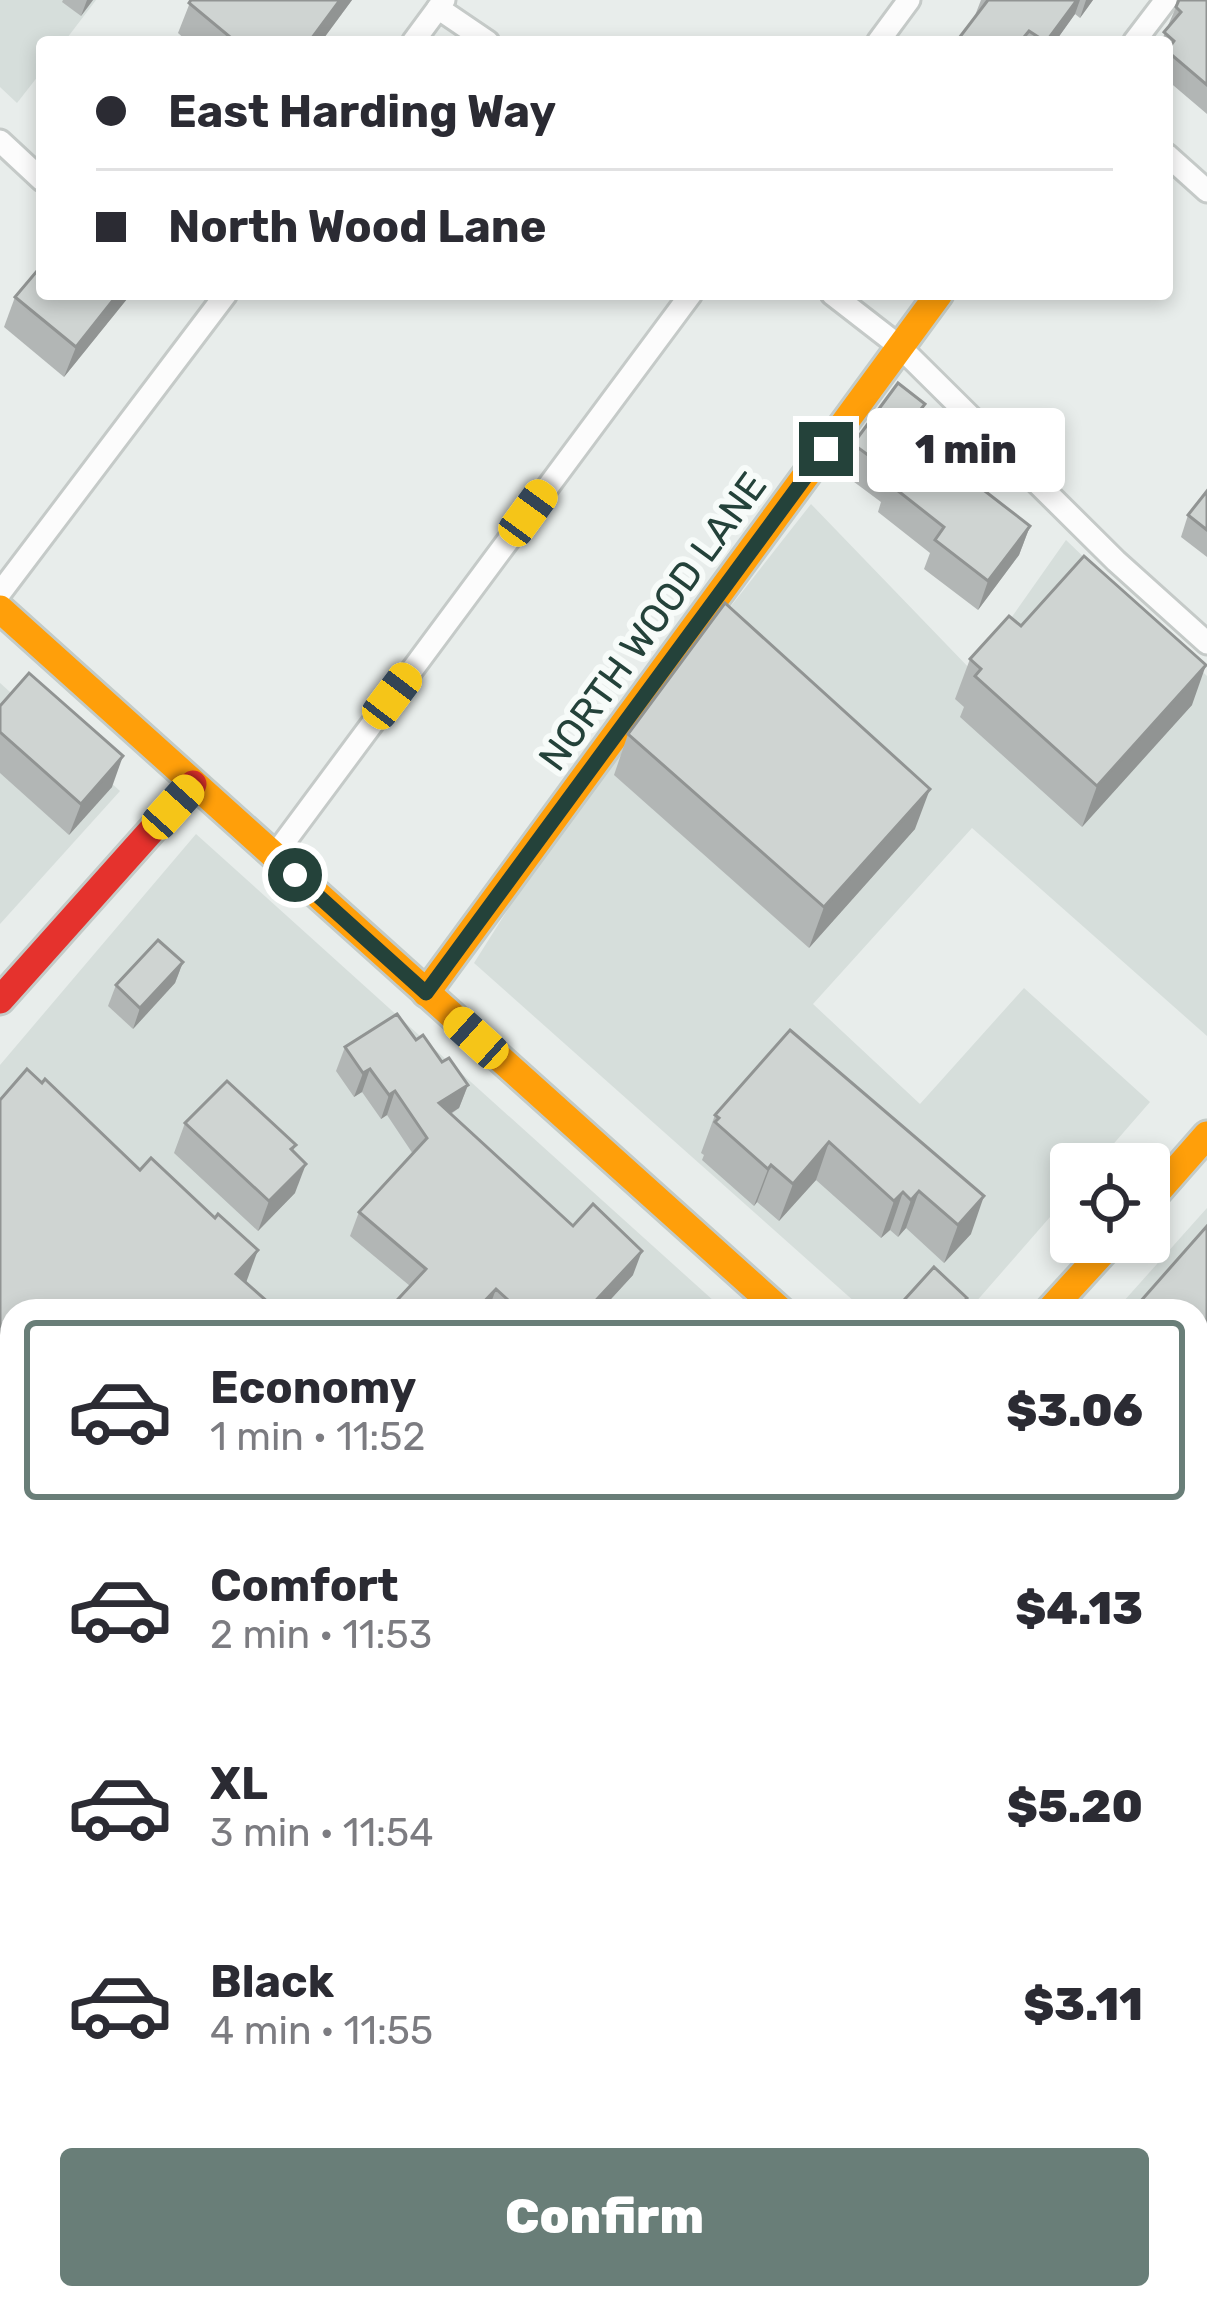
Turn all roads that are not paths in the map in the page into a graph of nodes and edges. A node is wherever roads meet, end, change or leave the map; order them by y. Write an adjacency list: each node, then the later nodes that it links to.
1 (909, 0): 6 (street)
2 (1166, 0): 7 (street)
3 (441, 4): 4 (street); 5 (street)
4 (417, 36)
5 (481, 36)
6 (882, 36)
7 (1139, 36)
8 (0, 141): 10 (street)
9 (1173, 160): 11 (street)
10 (36, 174)
11 (1207, 191)
12 (221, 300): 17 (street)
13 (687, 300): 21 (street)
14 (840, 300): 16 (street)
15 (934, 300): 16 (street, NORTH WOOD LANE)
16 (899, 346): 19 (street); 22 (street, NORTH WOOD LANE)
17 (0, 593)
18 (0, 609): 20 (street)
19 (1207, 643)
20 (193, 784): 21 (street); 23 (street)
21 (274, 856): 22 (street)
22 (426, 993): 27 (street)
23 (0, 1000)
24 (1207, 1135): 25 (street)
25 (1170, 1177)
26 (1093, 1263): 28 (street)
27 (768, 1299)
28 (1060, 1299)

